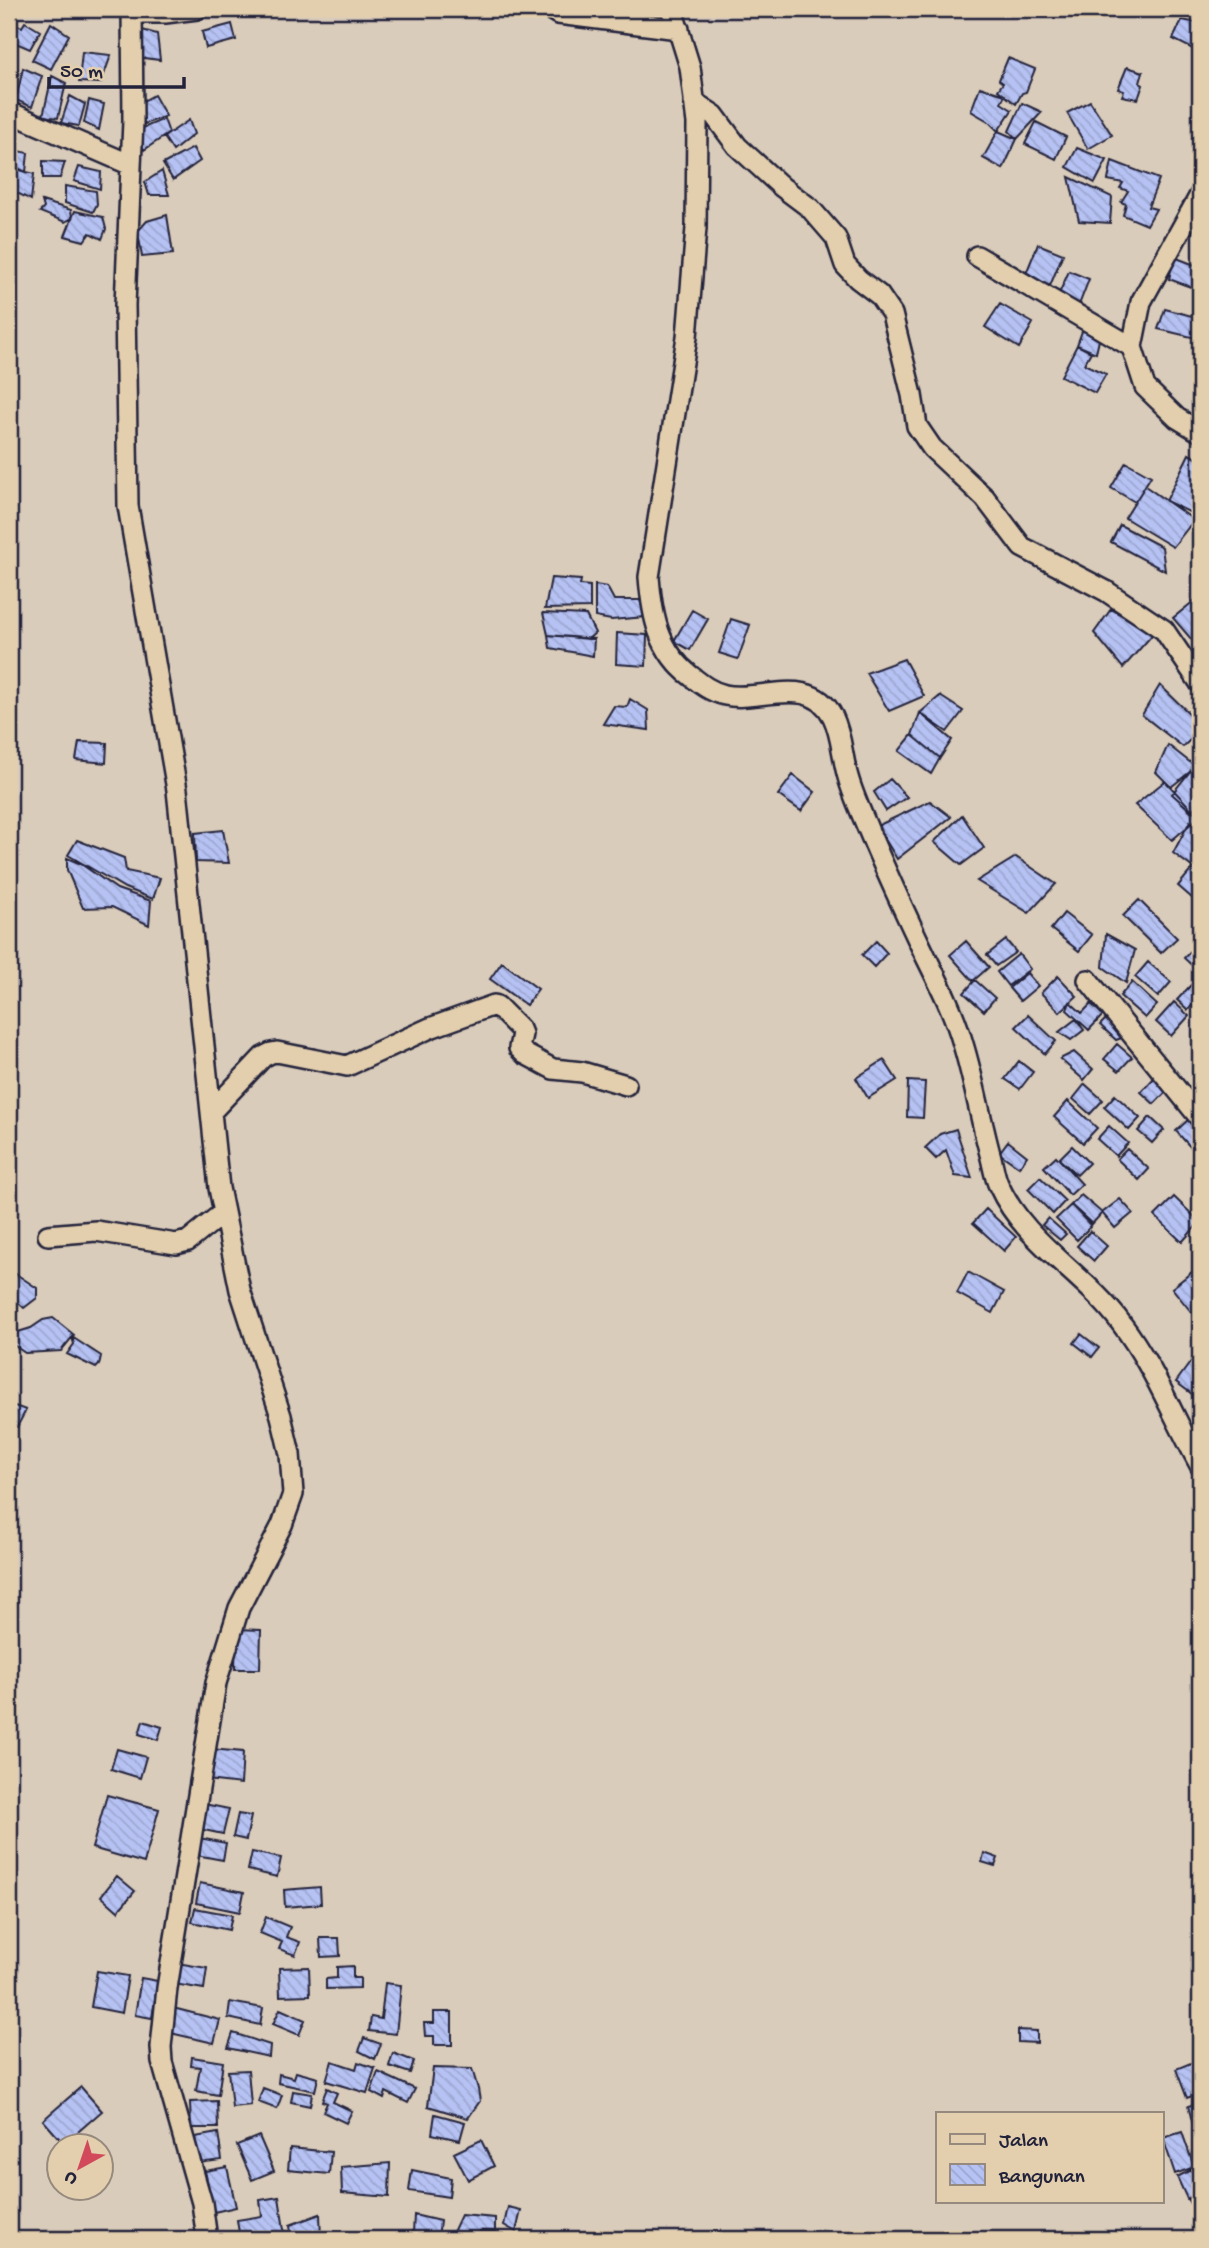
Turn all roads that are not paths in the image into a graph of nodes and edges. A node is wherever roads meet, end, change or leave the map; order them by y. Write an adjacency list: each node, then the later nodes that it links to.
1 (197, 9): 4 (street)
2 (550, 9): 5 (street)
3 (672, 9): 5 (street)
4 (132, 11): 8 (street)
5 (679, 29): 6 (street)
6 (694, 102): 13 (street); 20 (street)
7 (9, 112): 8 (street)
8 (131, 165): 16 (street)
9 (1200, 195): 11 (street)
10 (976, 256): 11 (street)
11 (1132, 347): 12 (street)
12 (1200, 432)
13 (1200, 683)
14 (1088, 980): 17 (street)
15 (626, 1084): 16 (street)
16 (211, 1112): 18 (street)
17 (1200, 1118)
18 (224, 1212): 19 (street); 21 (street)
19 (48, 1235)
20 (1200, 1465)
21 (207, 2239)

